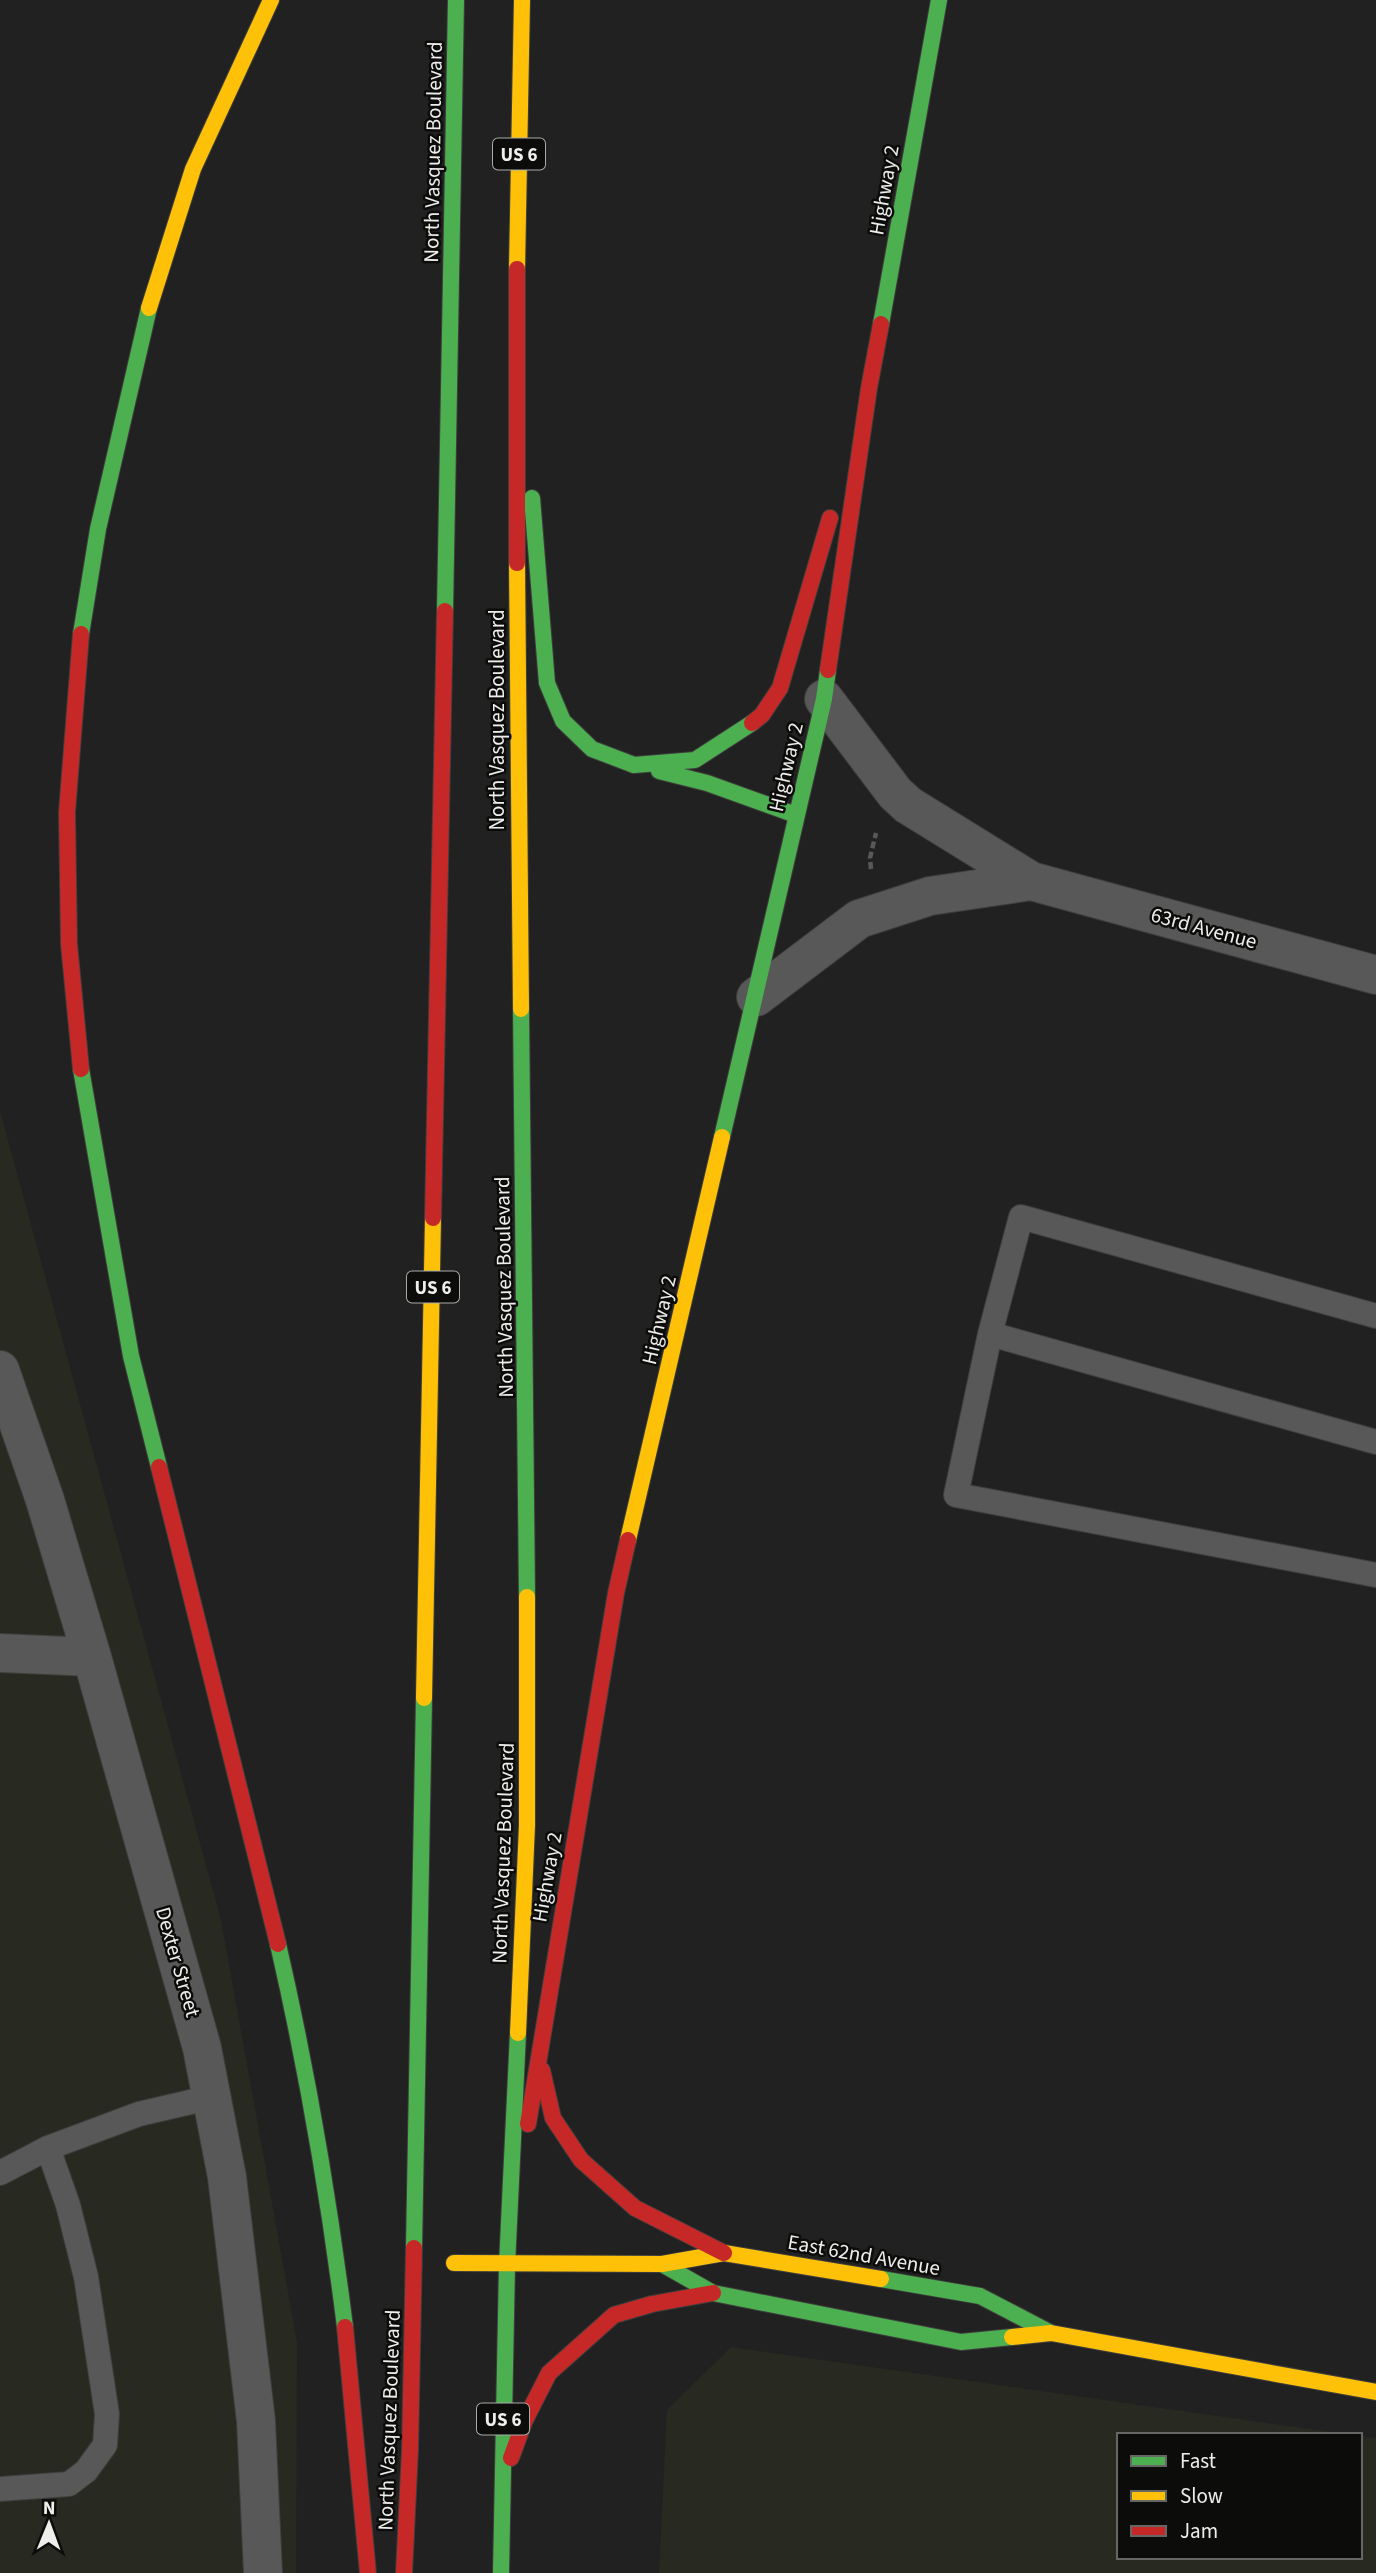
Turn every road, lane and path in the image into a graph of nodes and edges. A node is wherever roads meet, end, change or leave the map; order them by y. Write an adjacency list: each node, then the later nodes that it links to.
1 (271, 0): 38 (main road)
2 (456, 0): 39 (main road, North Vasquez Boulevard / US 6)
3 (522, 0): 7 (main road, North Vasquez Boulevard / US 6)
4 (939, 0): 6 (main road, Highway 2)
5 (954, 0): 6 (main road)
6 (934, 26): 8 (main road, Highway 2)
7 (516, 308): 10 (main road, Highway 2); 31 (main road, North Vasquez Boulevard / US 6)
8 (869, 388): 9 (main road, Highway 2); 10 (main road, Highway 2)
9 (824, 699): 11 (main road, Highway 2); 14 (street, 63rd Avenue)
10 (634, 765): 11 (main road)
11 (796, 815): 16 (main road, Highway 2)
12 (878, 822): 13 (path)
13 (872, 873)
14 (1031, 881): 15 (street, 63rd Avenue); 16 (street, 63rd Avenue)
15 (1376, 975)
16 (756, 997): 24 (main road, Highway 2)
17 (1376, 1316): 18 (lane)
18 (990, 1334): 20 (lane); 21 (lane)
19 (0, 1370): 23 (street, Dexter Street)
20 (1376, 1443)
21 (1376, 1575)
22 (0, 1653): 23 (street)
23 (92, 1657): 25 (street, Dexter Street)
24 (538, 2053): 28 (main road); 31 (main road, Highway 2)
25 (212, 2097): 26 (lane); 37 (street, Dexter Street)
26 (48, 2148): 27 (lane); 36 (lane)
27 (0, 2173)
28 (724, 2253): 30 (main road, East 62nd Avenue); 33 (main road, East 62nd Avenue)
29 (454, 2263): 31 (main road, East 62nd Avenue)
30 (662, 2264): 31 (main road, East 62nd Avenue); 32 (main road, East 62nd Avenue)
31 (507, 2265): 35 (main road, North Vasquez Boulevard / US 6)
32 (713, 2293): 33 (main road, East 62nd Avenue); 35 (main road)
33 (1051, 2333): 34 (main road, East 62nd Avenue)
34 (1376, 2392)
35 (501, 2483): 40 (main road, North Vasquez Boulevard / US 6)
36 (0, 2489)
37 (262, 2573)
38 (368, 2573)
39 (404, 2573)
40 (501, 2573)

